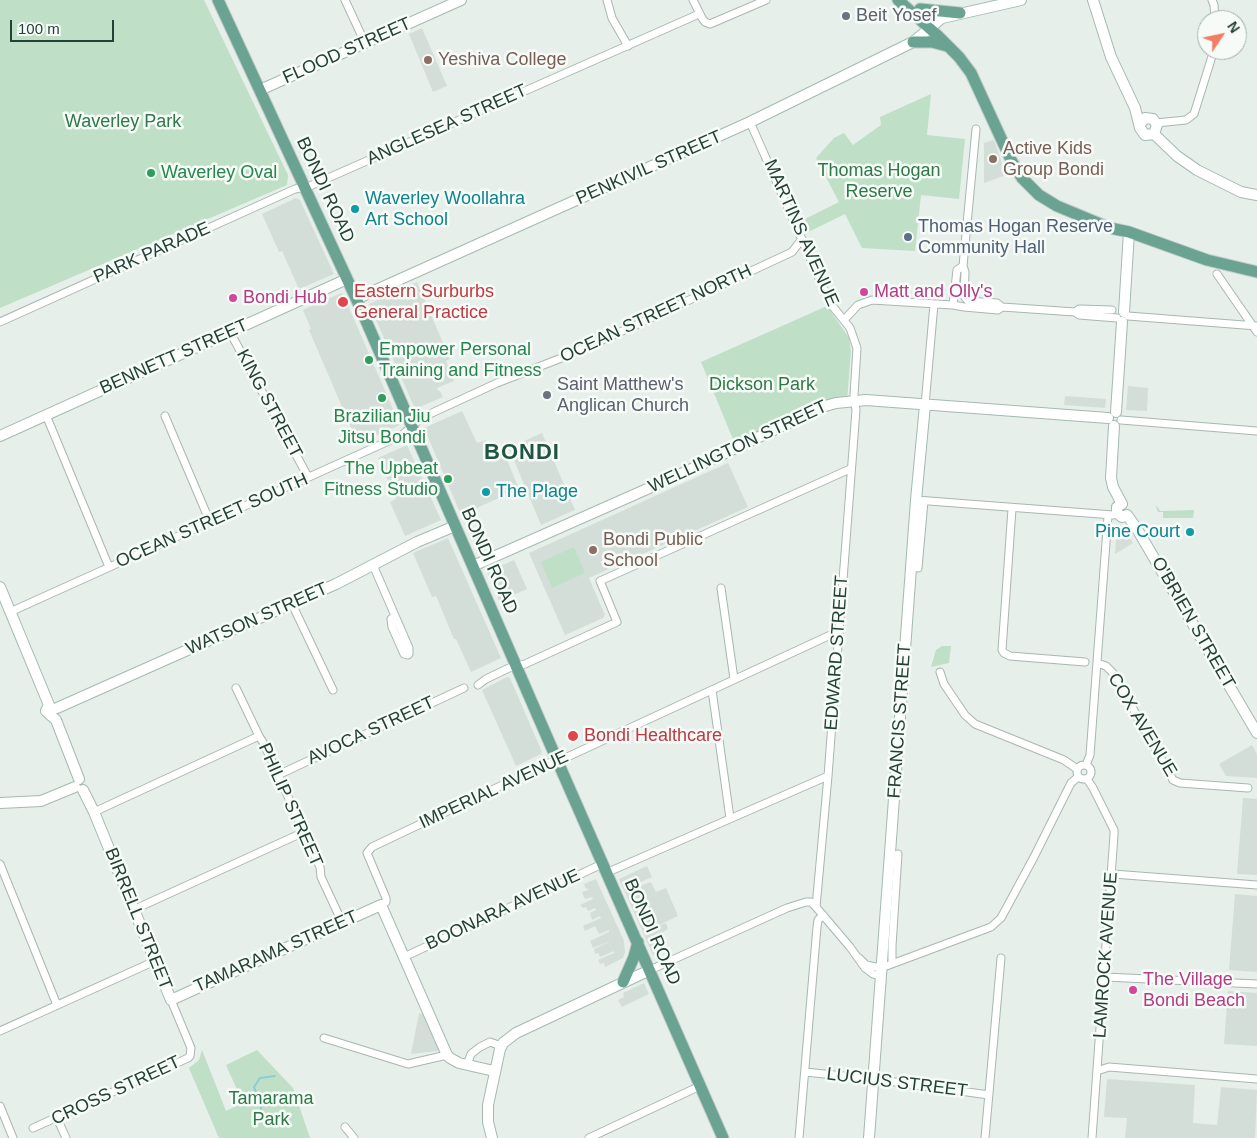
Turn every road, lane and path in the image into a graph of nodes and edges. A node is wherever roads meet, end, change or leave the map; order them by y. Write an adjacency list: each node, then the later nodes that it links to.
1 (218, 0): 20 (main road, BONDI ROAD)
2 (345, 0): 16 (street)
3 (461, 0): 16 (street, FLOOD STREET)
4 (607, 0): 17 (street)
5 (693, 0): 13 (street)
6 (766, 0): 13 (street)
7 (898, 0): 14 (main road)
8 (909, 0): 11 (main road)
9 (1021, 0): 12 (street, PENKIVIL STREET)
10 (1093, 0): 21 (street)
11 (920, 9): 12 (main road); 14 (main road)
12 (960, 13): 14 (street, PENKIVIL STREET)
13 (699, 14): 17 (street, ANGLESEA STREET)
14 (932, 26): 15 (street, PENKIVIL STREET); 18 (main road); 29 (main road)
15 (913, 42): 18 (main road); 22 (street, PENKIVIL STREET)
16 (365, 43): 20 (street, FLOOD STREET)
17 (628, 46): 25 (street, ANGLESEA STREET)
18 (949, 46): 29 (main road)
19 (1211, 60): 21 (street)
20 (260, 90): 25 (main road, BONDI ROAD)
21 (1148, 121): 24 (street); 24 (street)
22 (750, 122): 30 (street, MARTINS AVENUE); 37 (street, PENKIVIL STREET)
23 (976, 129): 33 (street)
24 (1154, 134): 26 (street)
25 (305, 187): 36 (main road, BONDI ROAD); 43 (street, PARK PARADE)
26 (1233, 187): 27 (street); 28 (street)
27 (1257, 188)
28 (1257, 194)
29 (1130, 232): 34 (main road); 41 (street)
30 (802, 239): 31 (street, OCEAN STREET NORTH); 32 (street, MARTINS AVENUE)
31 (792, 252): 32 (street); 52 (street, OCEAN STREET NORTH)
32 (809, 254): 42 (street, MARTINS AVENUE)
33 (962, 266): 39 (street); 40 (street)
34 (1257, 272)
35 (1217, 274): 44 (street)
36 (347, 279): 37 (main road, BONDI ROAD); 45 (street, BENNETT STREET)
37 (356, 298): 52 (main road, BONDI ROAD)
38 (934, 304): 39 (street); 42 (street); 48 (street, FRANCIS STREET)
39 (953, 304): 40 (street)
40 (1002, 307): 41 (street)
41 (1121, 316): 44 (street); 51 (street)
42 (844, 320): 47 (street, MARTINS AVENUE)
43 (0, 322)
44 (1255, 326): 46 (street)
45 (230, 332): 49 (street, BENNETT STREET); 56 (street, KING STREET)
46 (1257, 332)
47 (855, 400): 48 (street, WELLINGTON STREET); 55 (street, EDWARD STREET); 63 (street, WELLINGTON STREET)
48 (926, 405): 51 (street, WELLINGTON STREET); 57 (street, FRANCIS STREET)
49 (46, 415): 54 (street, BENNETT STREET); 64 (street)
50 (165, 416): 60 (street)
51 (1115, 419): 53 (street, WELLINGTON STREET); 59 (street, O'BRIEN STREET)
52 (411, 427): 56 (street, OCEAN STREET SOUTH); 61 (main road, BONDI ROAD)
53 (1257, 431)
54 (0, 436)
55 (850, 470): 71 (street, EDWARD STREET); 74 (street)
56 (308, 477): 60 (street, OCEAN STREET SOUTH)
57 (920, 501): 58 (street); 65 (street, FRANCIS STREET); 113 (street, FRANCIS STREET)
58 (1012, 509): 59 (street); 72 (street)
59 (1117, 515): 73 (street); 83 (street, O'BRIEN STREET)
60 (210, 522): 64 (street, OCEAN STREET SOUTH)
61 (455, 526): 62 (street, WATSON STREET); 63 (main road, BONDI ROAD)
62 (373, 565): 68 (street, WATSON STREET); 70 (street)
63 (473, 566): 74 (main road, BONDI ROAD)
64 (110, 567): 69 (street, OCEAN STREET SOUTH)
65 (918, 568)
66 (0, 587): 69 (street, BIRRELL STREET)
67 (721, 588): 76 (street)
68 (292, 604): 80 (street); 82 (street, WATSON STREET)
69 (10, 612): 82 (street, BIRRELL STREET)
70 (394, 616): 70 (street)
71 (839, 631): 76 (street, IMPERIAL AVENUE); 89 (street, EDWARD STREET)
72 (1085, 662)
73 (1097, 663): 86 (street); 92 (street, COX AVENUE)
74 (516, 666): 77 (street); 85 (main road, BONDI ROAD)
75 (940, 672): 87 (street)
76 (734, 679): 81 (street, IMPERIAL AVENUE)
77 (478, 685)
78 (236, 688): 84 (street, PHILIP STREET)
79 (464, 688): 88 (street, AVOCA STREET)
80 (333, 690)
81 (712, 690): 85 (street, IMPERIAL AVENUE); 95 (street)
82 (53, 710): 91 (street, BIRRELL STREET)
83 (1257, 733)
84 (259, 736): 88 (street, PHILIP STREET); 94 (street)
85 (557, 760): 99 (main road, BONDI ROAD); 102 (street, IMPERIAL AVENUE)
86 (1086, 765): 87 (street); 90 (street)
87 (1078, 773): 90 (street); 111 (street)
88 (278, 775): 96 (street, PHILIP STREET)
89 (828, 776): 95 (street, BOONARA AVENUE); 103 (street, EDWARD STREET)
90 (1087, 779): 100 (street, LAMROCK AVENUE)
91 (79, 785): 93 (street); 94 (street, BIRRELL STREET)
92 (1248, 788)
93 (0, 803)
94 (94, 812): 104 (street, BIRRELL STREET)
95 (730, 818): 99 (street, BOONARA AVENUE)
96 (304, 832): 104 (street); 106 (street, PHILIP STREET)
97 (898, 854): 111 (street)
98 (0, 864): 118 (street)
99 (604, 869): 107 (main road, BONDI ROAD); 108 (street, BOONARA AVENUE)
100 (1112, 874): 101 (street); 114 (street, LAMROCK AVENUE)
101 (1257, 885)
102 (382, 905): 106 (street, TAMARAMA STREET); 108 (street)
103 (816, 907): 105 (street); 112 (street)
104 (133, 910): 110 (street, BIRRELL STREET)
105 (823, 915): 113 (street); 127 (street)
106 (342, 922): 117 (street, TAMARAMA STREET)
107 (638, 942): 112 (main road, BONDI ROAD); 115 (main road)
108 (404, 956): 123 (street)
109 (1001, 958): 131 (street)
110 (155, 961): 117 (street, BIRRELL STREET); 118 (street)
111 (892, 963): 113 (street)
112 (650, 970): 115 (street); 130 (main road, BONDI ROAD)
113 (881, 972): 129 (street, FRANCIS STREET)
114 (1105, 977): 116 (street); 125 (street, LAMROCK AVENUE)
115 (623, 982): 121 (street)
116 (1257, 984)
117 (171, 1000): 122 (street, BIRRELL STREET)
118 (57, 1005): 119 (street)
119 (0, 1031)
120 (324, 1038): 123 (street)
121 (501, 1046): 124 (street); 126 (street)
122 (191, 1048): 133 (street, CROSS STREET)
123 (448, 1055): 124 (street)
124 (467, 1065): 126 (street)
125 (1097, 1070): 128 (street); 145 (street, LAMROCK AVENUE)
126 (494, 1071): 139 (street)
127 (805, 1072): 129 (street, LUCIUS STREET); 142 (street)
128 (1257, 1078)
129 (873, 1079): 131 (street, LUCIUS STREET); 143 (street, FRANCIS STREET)
130 (700, 1086): 140 (street); 141 (main road, BONDI ROAD)
131 (989, 1095): 144 (street)
132 (0, 1106): 136 (street)
133 (57, 1118): 135 (street, CROSS STREET); 137 (street)
134 (345, 1127): 138 (street)
135 (33, 1128)
136 (13, 1138)
137 (66, 1138)
138 (354, 1138)
139 (492, 1138)
140 (589, 1138)
141 (723, 1138)
142 (799, 1138)
143 (869, 1138)
144 (985, 1138)
145 (1092, 1138)

